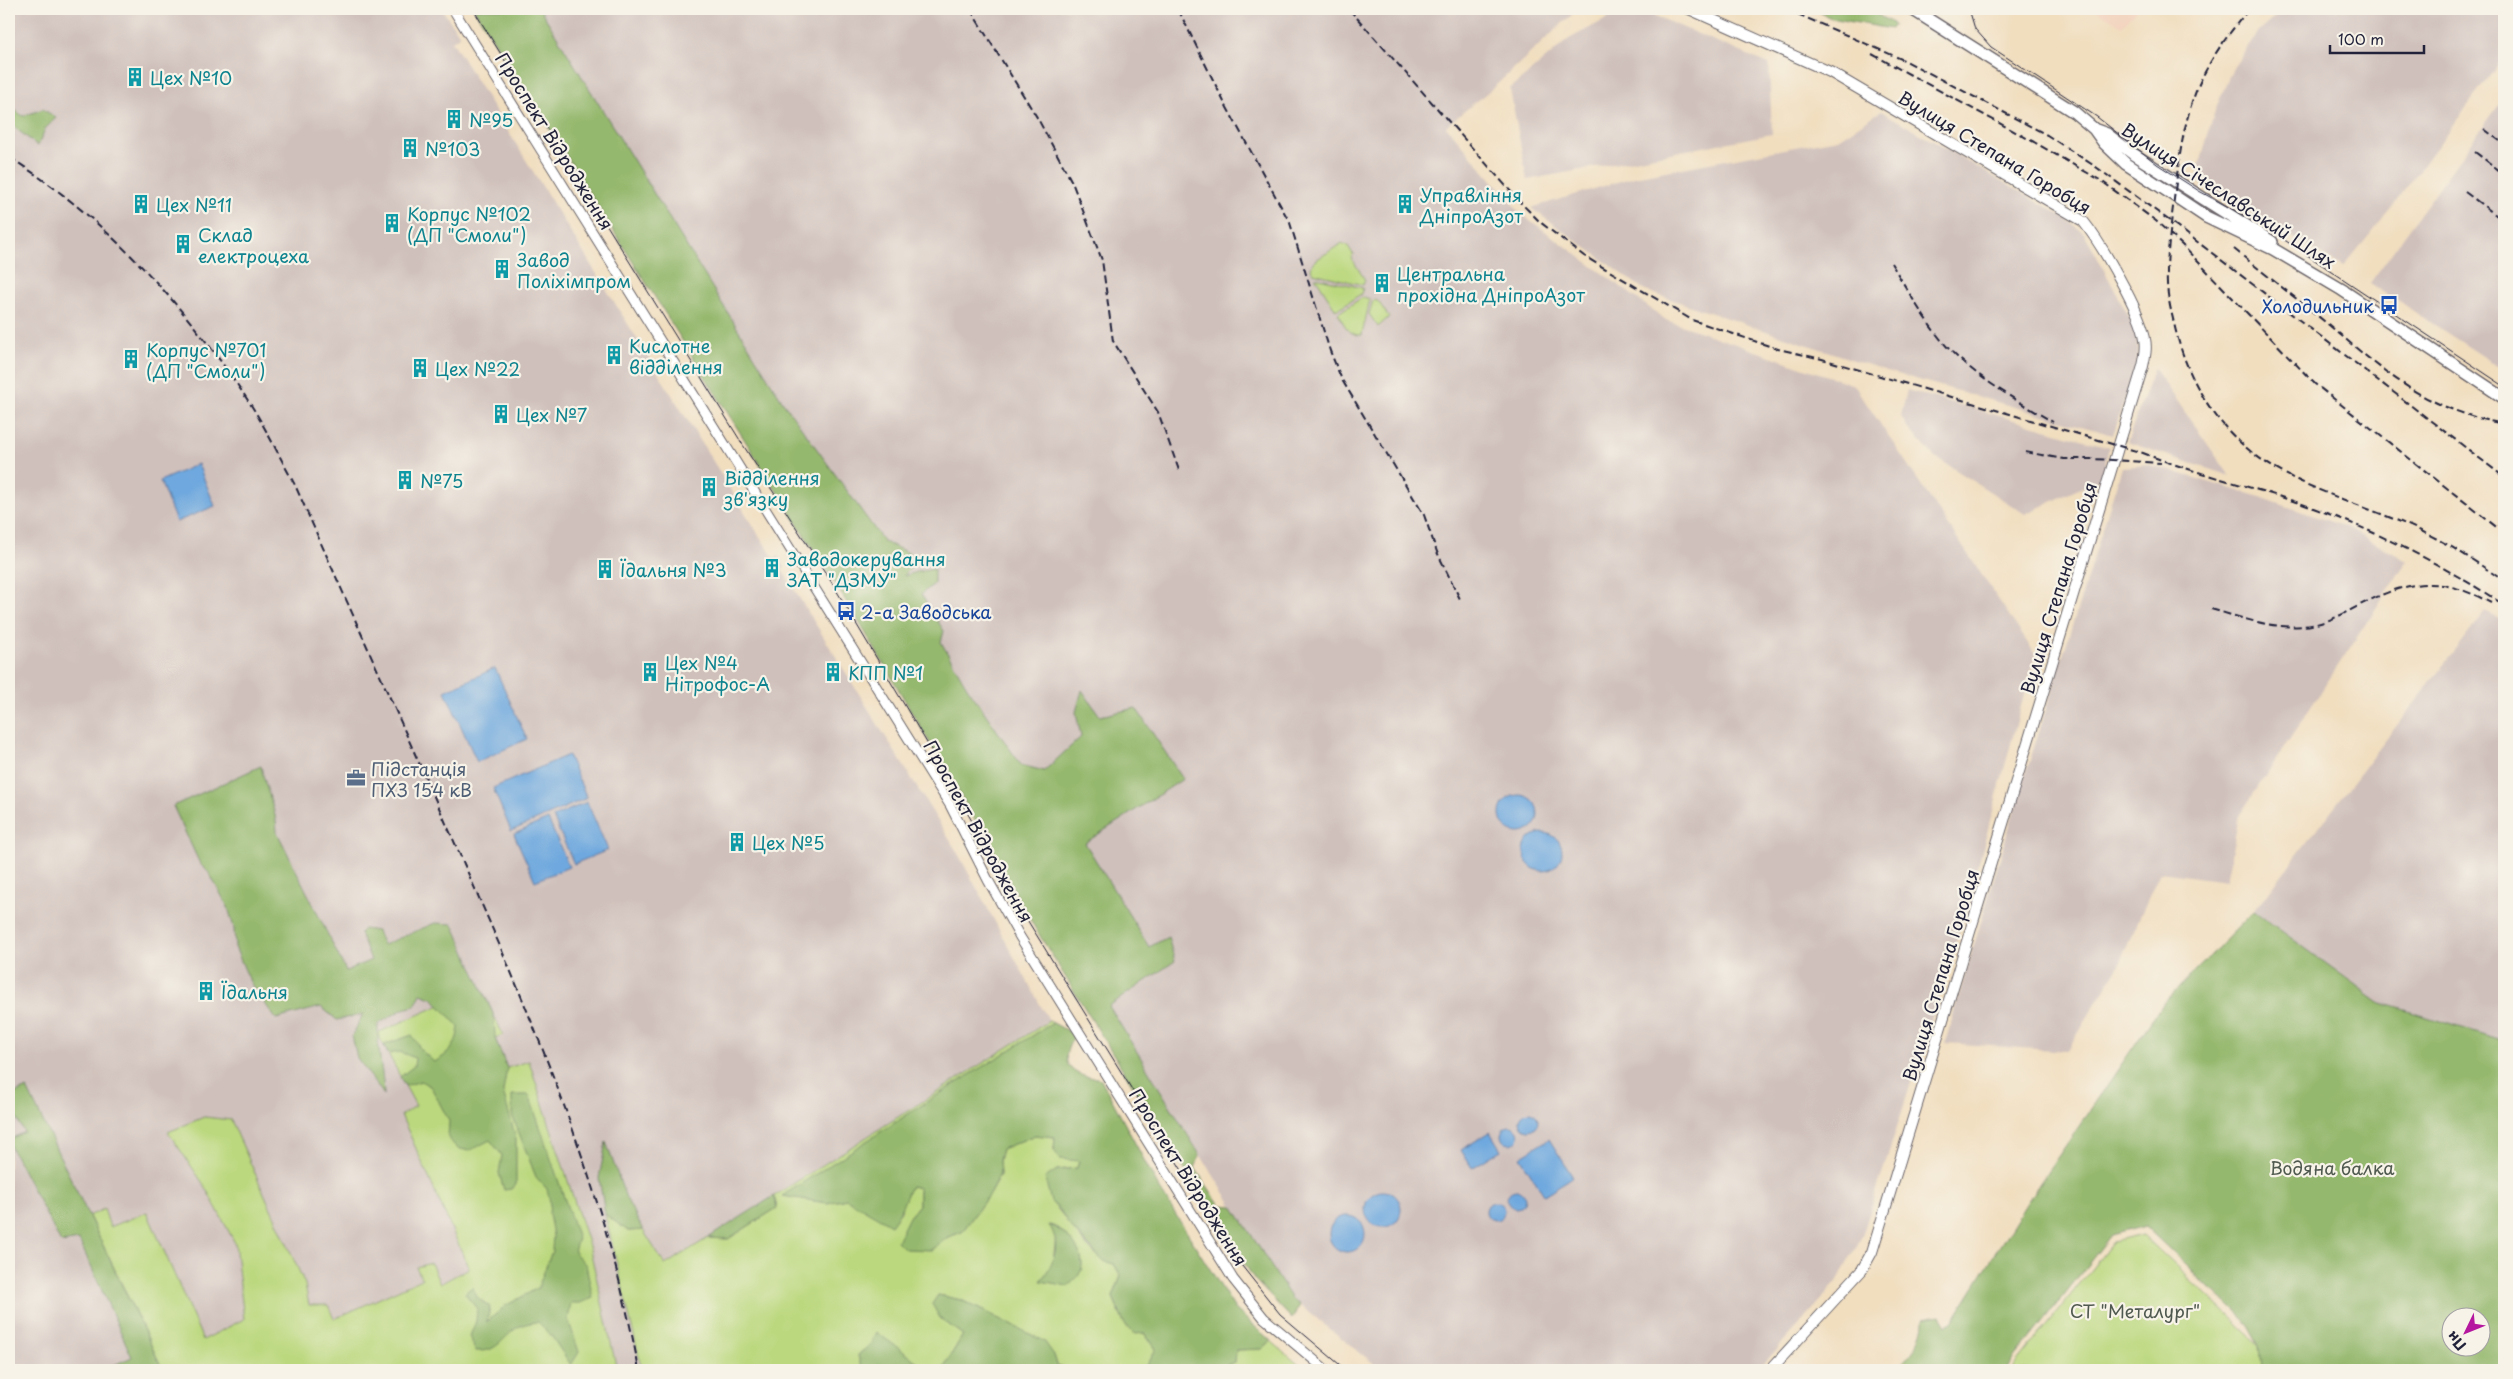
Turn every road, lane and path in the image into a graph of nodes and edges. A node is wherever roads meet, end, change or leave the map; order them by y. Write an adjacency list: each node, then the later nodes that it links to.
1 (453, 9): 6 (street, Проспект Відродження)
2 (1690, 9): 7 (main road, Вулиця Степана Горобця)
3 (1912, 9): 4 (main road, Вулиця Січеславський Шлях)
4 (1928, 13): 5 (main road, Вулиця Січеславський Шлях)
5 (2504, 398)
6 (1326, 1370)
7 (1770, 1370)

